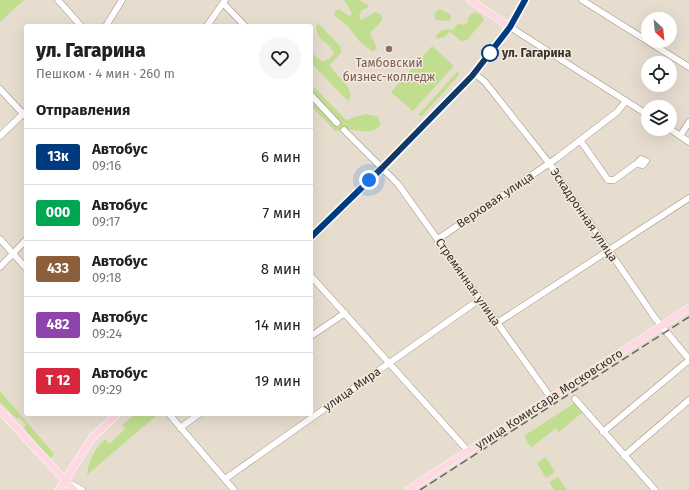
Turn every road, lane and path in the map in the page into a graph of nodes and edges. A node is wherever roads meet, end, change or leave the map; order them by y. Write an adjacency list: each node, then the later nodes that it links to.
1 (58, 0): 7 (street)
2 (122, 0): 8 (street)
3 (470, 0): 11 (main road)
4 (525, 0): 11 (main road)
5 (582, 0): 12 (street)
6 (224, 1): 9 (street); 10 (street)
7 (79, 24)
8 (107, 24)
9 (208, 24)
10 (244, 24)
11 (510, 27): 13 (main road); 16 (street)
12 (689, 67)
13 (475, 74): 28 (street, Эскадронная улица); 30 (main road)
14 (0, 89): 18 (street)
15 (313, 98): 21 (street)
16 (626, 101): 17 (street); 26 (street, Верховая улица)
17 (641, 111)
18 (24, 113)
19 (24, 115): 24 (street)
20 (689, 122): 25 (street)
21 (337, 123)
22 (344, 130): 30 (street, Стремянная улица)
23 (677, 134): 25 (street)
24 (0, 136)
25 (680, 136): 27 (street)
26 (580, 140): 28 (street, Верховая улица); 29 (street)
27 (689, 142)
28 (549, 164): 34 (street, Верховая улица); 36 (street, Эскадронная улица)
29 (636, 164)
30 (382, 168): 32 (main road); 34 (street, Стремянная улица)
31 (689, 198): 36 (street)
32 (313, 234)
33 (0, 239): 37 (street)
34 (438, 239): 41 (street, Стремянная улица)
35 (24, 242): 37 (street)
36 (608, 251): 44 (street); 45 (street, Эскадронная улица)
37 (13, 254): 38 (street); 39 (street)
38 (24, 266)
39 (0, 267)
40 (313, 278): 43 (street)
41 (480, 299): 44 (street, Стремянная улица); 48 (street, улица Мира)
42 (689, 308): 45 (main road, улица Комиссара Московского)
43 (345, 313): 46 (street); 48 (street)
44 (497, 323): 49 (street, Стремянная улица)
45 (661, 326): 47 (street, Эскадронная улица); 49 (main road, улица Комиссара Московского)
46 (313, 335)
47 (689, 359): 57 (street)
48 (390, 362): 58 (street); 60 (street, улица Мира)
49 (551, 398): 58 (main road, улица Комиссара Московского)
50 (574, 399): 57 (street)
51 (689, 400): 59 (street)
52 (0, 410): 61 (main road)
53 (115, 416): 61 (main road)
54 (171, 416): 56 (street)
55 (196, 416): 56 (street)
56 (180, 428): 60 (street)
57 (603, 432): 59 (street)
58 (468, 451): 67 (main road, улица Комиссара Московского)
59 (624, 456): 68 (street)
60 (225, 479): 66 (street)
61 (65, 481): 62 (main road); 63 (main road); 64 (main road); 65 (street)
62 (59, 490)
63 (70, 490)
64 (74, 490)
65 (82, 490)
66 (234, 490)
67 (408, 490)
68 (655, 490)

